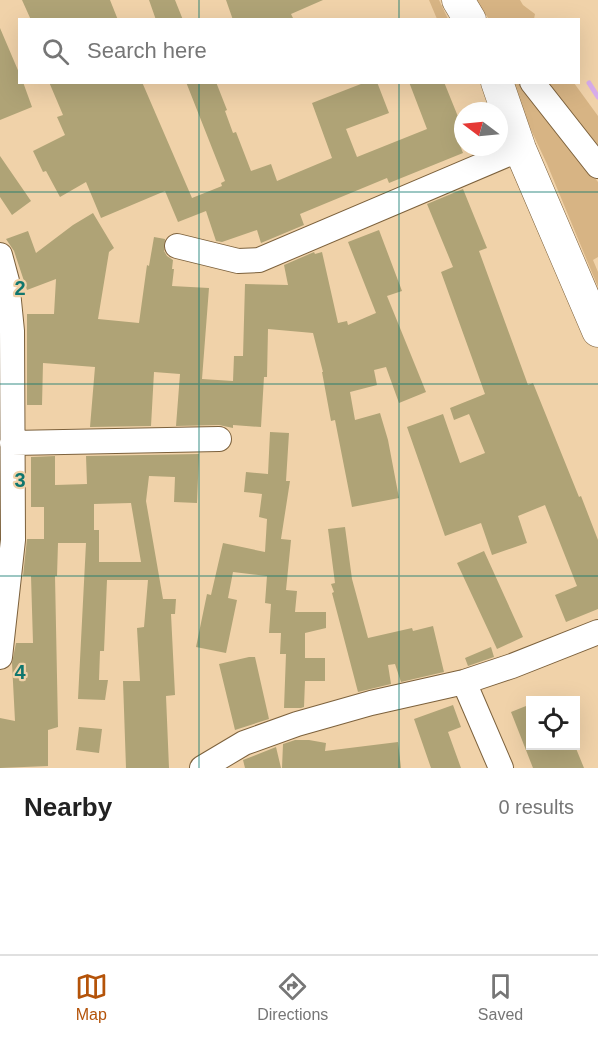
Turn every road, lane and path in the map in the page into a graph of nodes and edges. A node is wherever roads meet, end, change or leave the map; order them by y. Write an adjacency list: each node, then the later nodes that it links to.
1 (458, 0): 2 (main road)
2 (469, 18)
3 (498, 84): 5 (main road)
4 (534, 84): 6 (street)
5 (520, 149): 7 (street); 9 (main road)
6 (598, 166)
7 (177, 246)
8 (0, 255): 10 (street)
9 (598, 331)
10 (8, 429): 11 (street); 12 (street)
11 (219, 438)
12 (5, 570): 14 (street)
13 (598, 632): 15 (street)
14 (0, 657)
15 (464, 682): 16 (street); 17 (street)
16 (202, 768)
17 (501, 768)

